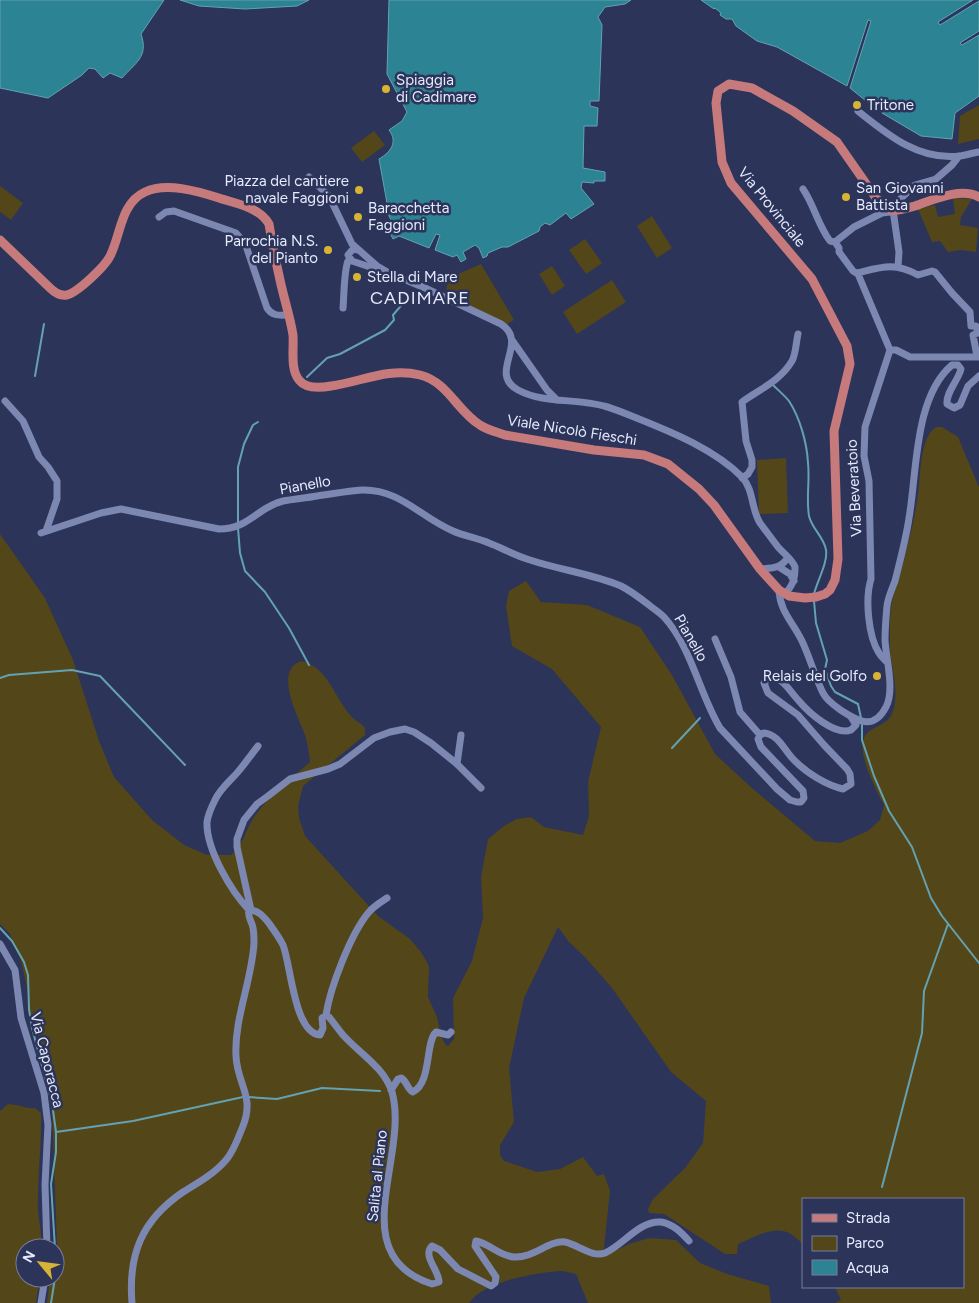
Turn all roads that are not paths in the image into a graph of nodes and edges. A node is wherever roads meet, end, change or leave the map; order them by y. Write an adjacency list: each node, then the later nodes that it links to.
1 (858, 111): 3 (street)
2 (979, 152): 3 (street)
3 (959, 156): 7 (street)
4 (309, 177): 11 (street)
5 (803, 189): 10 (street)
6 (979, 197): 7 (main road)
7 (893, 210): 10 (street); 13 (street); 30 (main road, Via Provinciale)
8 (159, 217): 17 (street)
9 (0, 240): 17 (main road, Viale Nicolò Fieschi)
10 (835, 242): 14 (street)
11 (358, 250): 12 (street); 15 (street)
12 (352, 261): 15 (street); 16 (street)
13 (898, 268): 14 (street); 21 (street)
14 (857, 273): 20 (street)
15 (389, 274): 19 (street)
16 (343, 308)
17 (289, 314): 28 (main road, Viale Nicolò Fieschi)
18 (798, 334): 25 (street)
19 (512, 340): 23 (street); 23 (street)
20 (890, 350): 21 (street); 32 (street, Via Beveratoio)
21 (978, 357)
22 (979, 376): 32 (street)
23 (557, 400): 25 (street)
24 (5, 401): 35 (street, Pianello)
25 (742, 478): 26 (street)
26 (788, 557): 27 (street); 29 (street)
27 (779, 567): 28 (street); 29 (street)
28 (760, 569): 30 (main road, Viale Nicolò Fieschi)
29 (794, 581): 30 (street)
30 (782, 592): 33 (street)
31 (715, 639): 35 (street)
32 (887, 662): 33 (street)
33 (851, 717): 35 (street)
34 (461, 735): 37 (street)
35 (760, 735)
36 (258, 746): 40 (street)
37 (457, 764): 38 (street); 40 (street)
38 (481, 788)
39 (388, 898): 42 (street)
40 (250, 910): 42 (street); 49 (street)
41 (0, 944): 45 (street, Via Caporacca)
42 (326, 1015): 44 (street, Salita al Piano)
43 (452, 1032): 44 (street)
44 (391, 1090): 46 (street, Salita al Piano)
45 (46, 1238)
46 (689, 1241)
47 (43, 1288): 48 (street)
48 (41, 1303)
49 (132, 1303)

